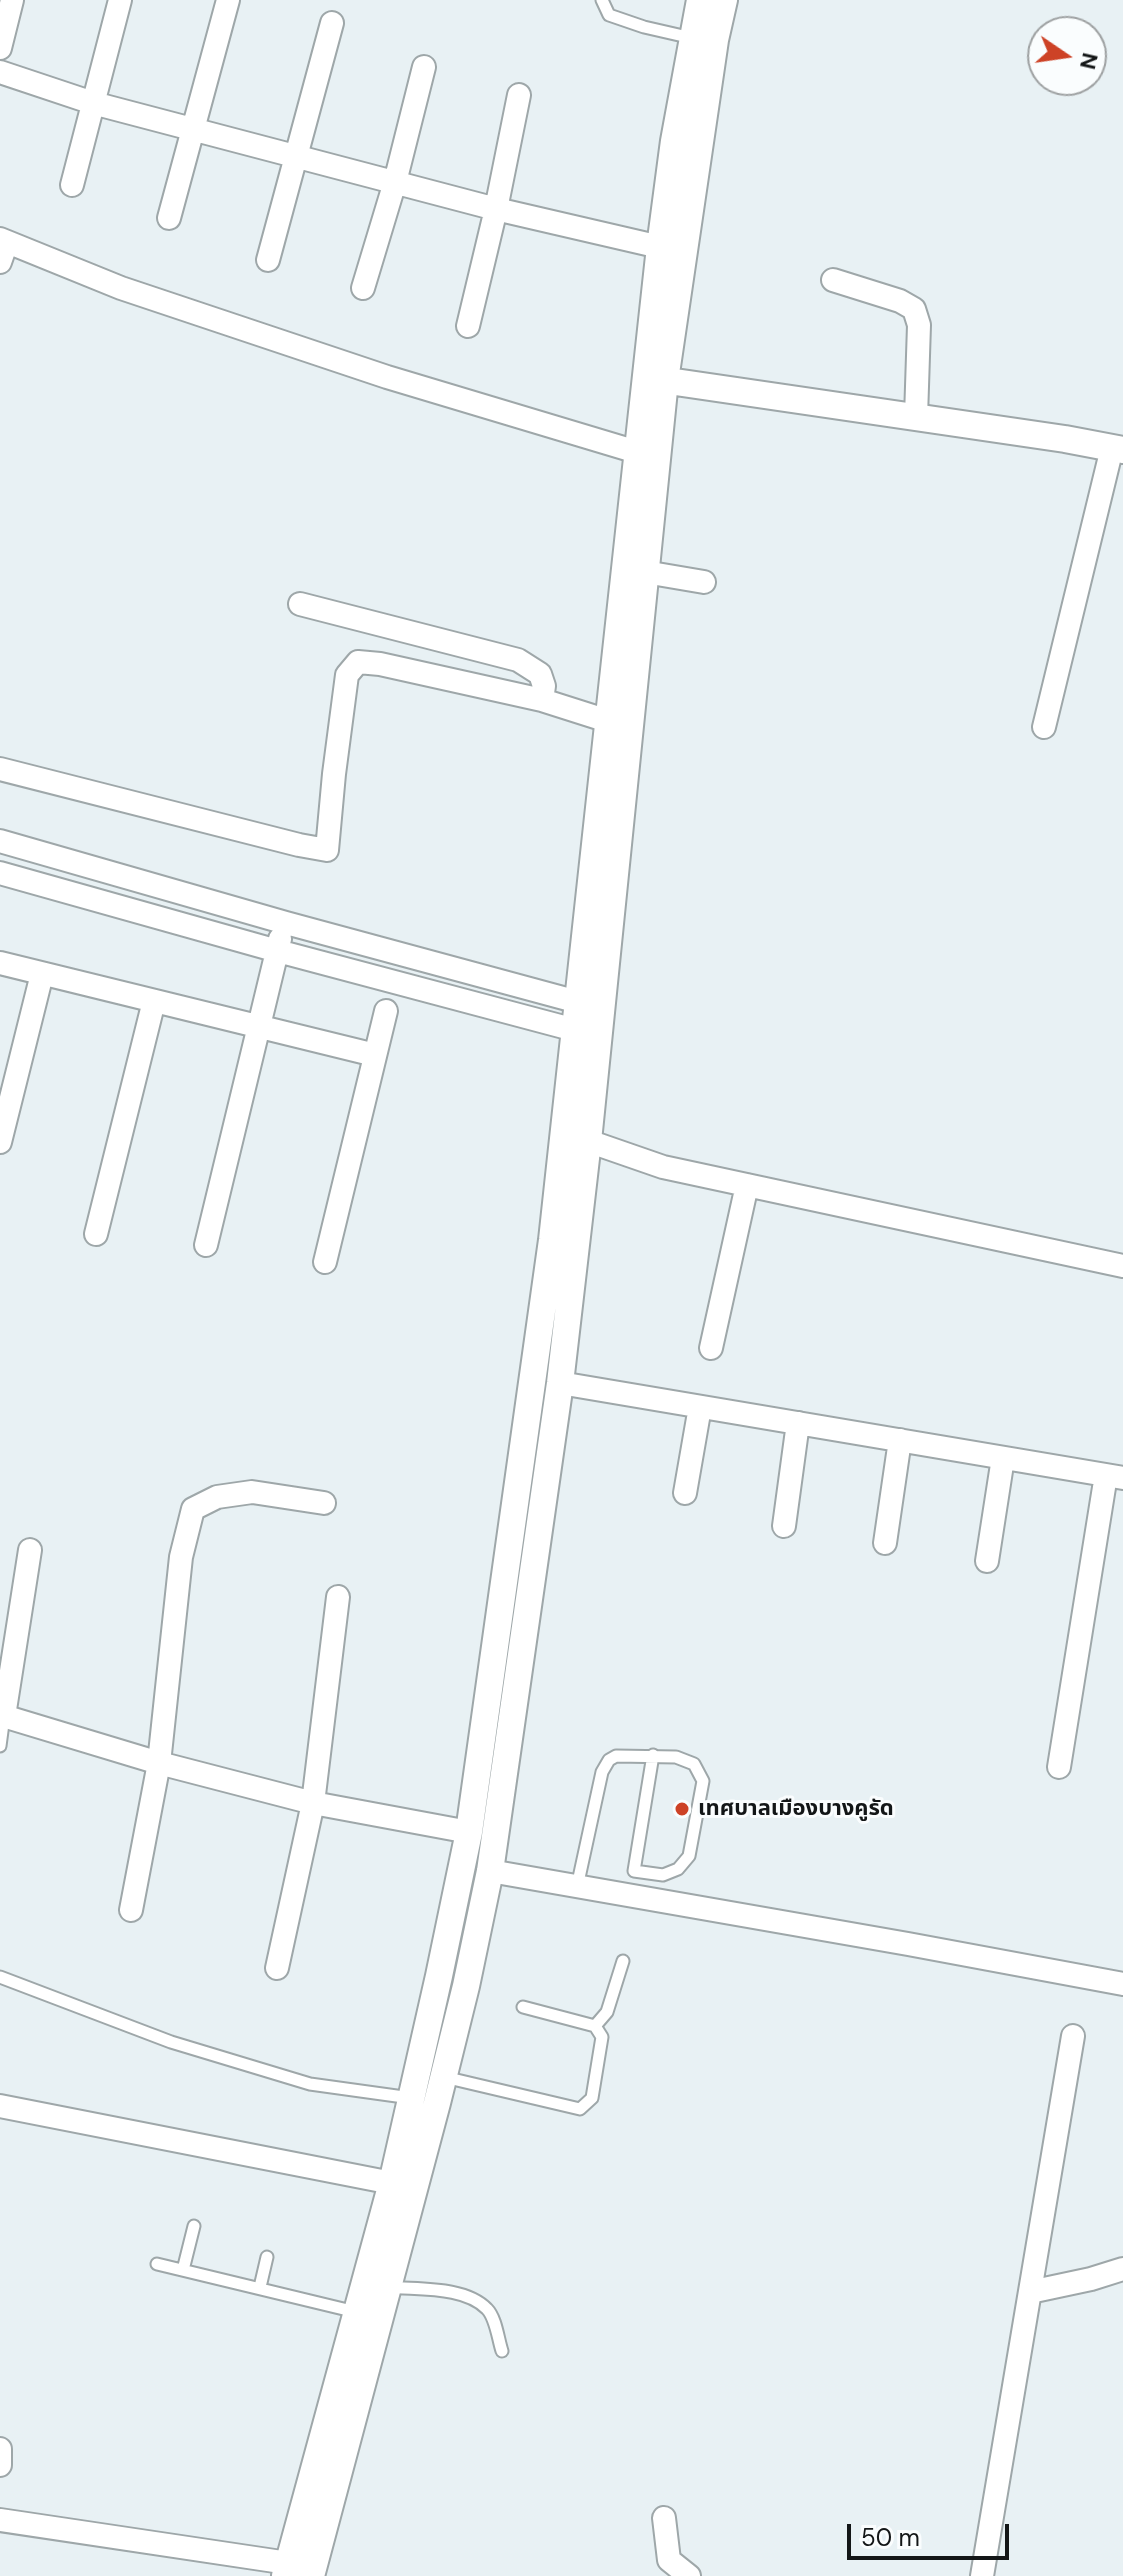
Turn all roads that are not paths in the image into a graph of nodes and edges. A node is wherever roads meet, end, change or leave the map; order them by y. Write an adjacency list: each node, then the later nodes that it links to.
1 (12, 0): 9 (street)
2 (120, 0): 13 (street)
3 (228, 0): 14 (street)
4 (602, 0): 8 (lane)
5 (700, 0): 8 (street)
6 (724, 0): 26 (street)
7 (332, 23): 15 (street)
8 (692, 38): 20 (street)
9 (0, 48)
10 (424, 67): 16 (street)
11 (0, 72): 13 (street)
12 (519, 95): 18 (street)
13 (93, 103): 14 (street); 17 (street)
14 (193, 129): 15 (street); 19 (street)
15 (295, 156): 16 (street); 22 (street)
16 (395, 182): 18 (street); 24 (street)
17 (72, 185)
18 (496, 209): 20 (street); 25 (street)
19 (169, 218)
20 (660, 247): 26 (street)
21 (2, 248): 29 (street)
22 (268, 260)
23 (833, 280): 27 (street)
24 (363, 288)
25 (468, 326)
26 (655, 379): 27 (street); 29 (street); 30 (street)
27 (916, 417): 28 (street)
28 (1118, 449): 35 (street)
29 (637, 452): 34 (street)
30 (645, 572): 31 (street); 49 (street)
31 (704, 582)
32 (300, 604): 33 (street)
33 (542, 700): 34 (street); 36 (street)
34 (608, 721): 44 (street)
35 (1044, 727)
36 (0, 769)
37 (0, 841): 39 (street)
38 (0, 873): 40 (street)
39 (284, 922): 40 (street); 44 (street)
40 (277, 951): 46 (street); 47 (street)
41 (0, 963): 42 (street)
42 (42, 974): 43 (street); 50 (street)
43 (154, 1001): 46 (street); 52 (street)
44 (578, 1002): 47 (street)
45 (386, 1011): 48 (street)
46 (260, 1027): 48 (street); 53 (street)
47 (575, 1030): 57 (street)
48 (375, 1055): 54 (street)
49 (588, 1141): 51 (street); 58 (street)
50 (0, 1142)
51 (747, 1185): 55 (street); 56 (street)
52 (96, 1234)
53 (206, 1245)
54 (325, 1262)
55 (1123, 1266)
56 (711, 1348)
57 (532, 1379): 58 (street); 77 (street)
58 (560, 1383): 59 (street); 78 (street)
59 (700, 1407): 60 (street); 64 (street)
60 (798, 1423): 61 (street); 66 (street)
61 (900, 1440): 62 (street); 67 (street)
62 (1003, 1458): 63 (street); 69 (street)
63 (1114, 1476): 75 (street)
64 (685, 1493)
65 (324, 1503): 74 (street)
66 (784, 1526)
67 (885, 1543)
68 (30, 1550): 71 (street)
69 (987, 1561)
70 (338, 1597): 76 (street)
71 (2, 1716): 72 (lane); 74 (street)
72 (0, 1746)
73 (653, 1755): 81 (lane); 81 (lane); 82 (lane)
74 (159, 1763): 76 (street); 84 (street)
75 (1059, 1767)
76 (313, 1803): 77 (street); 86 (street)
77 (469, 1832): 78 (street); 79 (street)
78 (495, 1837): 80 (street)
79 (462, 1865): 80 (street); 93 (street)
80 (490, 1871): 82 (street); 92 (street)
81 (634, 1871): 83 (lane)
82 (577, 1887): 83 (street)
83 (631, 1897): 88 (street)
84 (131, 1910)
85 (623, 1961): 90 (lane)
86 (277, 1968)
87 (0, 1977): 93 (lane)
88 (1123, 1984)
89 (523, 2007): 90 (lane)
90 (595, 2026): 92 (lane)
91 (1073, 2036): 103 (street)
92 (443, 2077): 102 (street)
93 (411, 2098): 95 (street)
94 (0, 2106): 95 (street)
95 (392, 2183): 104 (street)
96 (194, 2226): 100 (lane)
97 (267, 2257): 101 (lane)
98 (157, 2264): 100 (lane)
99 (1123, 2269): 103 (street)
100 (183, 2270): 101 (lane)
101 (260, 2287): 104 (lane)
102 (388, 2287): 105 (lane); 110 (street)
103 (1030, 2292): 112 (street)
104 (357, 2312): 110 (street)
105 (502, 2351)
106 (0, 2449): 107 (street)
107 (0, 2465)
108 (664, 2518): 111 (street)
109 (0, 2520): 110 (street)
110 (295, 2572)
111 (689, 2576)
112 (982, 2576)

